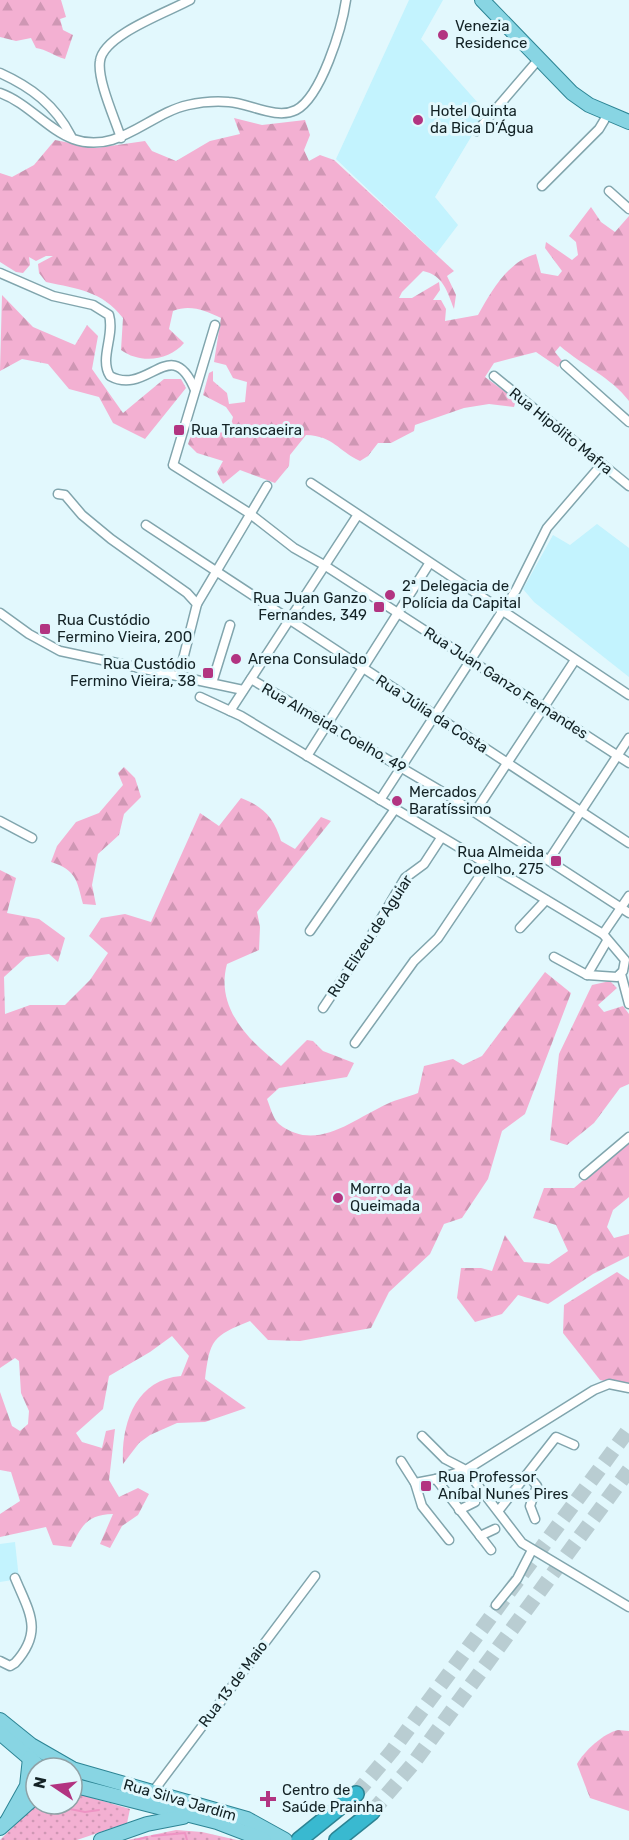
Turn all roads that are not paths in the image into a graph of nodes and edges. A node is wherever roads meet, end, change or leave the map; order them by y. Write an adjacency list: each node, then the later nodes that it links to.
1 (190, 0): 10 (street)
2 (346, 0): 10 (street)
3 (482, 0): 4 (main road)
4 (538, 60): 7 (main road); 9 (street)
5 (0, 73): 11 (street)
6 (0, 93): 11 (street)
7 (609, 114): 8 (main road); 12 (street)
8 (629, 122)
9 (477, 131)
10 (121, 138): 11 (street)
11 (73, 139)
12 (542, 186)
13 (609, 191): 14 (street)
14 (629, 209)
15 (0, 273): 19 (street)
16 (215, 325): 19 (street)
17 (565, 366): 20 (street)
18 (494, 376): 21 (street, Rua Hipólito Mafra)
19 (195, 390): 26 (street, Rua Juan Ganzo Fernandes)
20 (629, 422)
21 (602, 464): 24 (street, Rua Hipólito Mafra); 33 (street)
22 (311, 483): 27 (street)
23 (267, 486): 26 (street)
24 (629, 486)
25 (58, 494): 32 (street)
26 (249, 513): 30 (street, Rua Juan Ganzo Fernandes); 31 (street)
27 (357, 516): 29 (street); 30 (street)
28 (146, 525): 31 (street, Rua Júlia da Costa)
29 (429, 564): 33 (street); 35 (street)
30 (324, 566): 35 (street, Rua Juan Ganzo Fernandes); 36 (street)
31 (216, 572): 32 (street); 36 (street, Rua Júlia da Costa)
32 (196, 604): 41 (street)
33 (502, 612): 38 (street); 39 (street)
34 (0, 613): 41 (street)
35 (398, 613): 38 (street, Rua Juan Ganzo Fernandes); 40 (street)
36 (289, 620): 40 (street, Rua Júlia da Costa); 42 (street)
37 (230, 625): 43 (street)
38 (471, 660): 47 (street, Rua Juan Ganzo Fernandes); 49 (street)
39 (575, 660): 45 (street); 47 (street)
40 (363, 668): 49 (street, Rua Júlia da Costa); 50 (street)
41 (179, 675): 43 (street)
42 (251, 679): 44 (street); 50 (street, Rua Almeida Coelho, 49)
43 (209, 682): 44 (street)
44 (243, 690): 48 (street)
45 (629, 695)
46 (200, 698): 48 (street)
47 (544, 708): 53 (street, Rua Juan Ganzo Fernandes); 54 (street)
48 (230, 711): 52 (street)
49 (435, 716): 54 (street, Rua Júlia da Costa); 56 (street)
50 (327, 723): 52 (street); 56 (street, Rua Almeida Coelho, 49)
51 (629, 738): 53 (street)
52 (307, 756): 57 (street)
53 (617, 756): 55 (street, Rua Juan Ganzo Fernandes); 59 (street)
54 (507, 763): 59 (street, Rua Júlia da Costa); 60 (street)
55 (629, 763)
56 (401, 767): 57 (street); 60 (street, Rua Almeida Coelho, 49)
57 (380, 800): 58 (street)
58 (395, 809): 63 (street); 72 (street)
59 (581, 811): 64 (street, Rua Júlia da Costa); 65 (street)
60 (475, 812): 65 (street, Rua Almeida Coelho, 49)
61 (0, 821): 62 (street)
62 (32, 838)
63 (441, 838): 66 (street); 78 (street, Rua Elizeu de Aguiar)
64 (629, 843)
65 (549, 860): 69 (street, Rua Almeida Coelho, 49)
66 (487, 865): 68 (street); 79 (street)
67 (629, 896): 69 (street)
68 (546, 900): 71 (street); 73 (street)
69 (621, 908): 70 (street, Rua Almeida Coelho, 49); 73 (street)
70 (629, 913)
71 (520, 928)
72 (310, 931)
73 (605, 938): 75 (street); 76 (street)
74 (554, 957): 76 (street)
75 (621, 974): 76 (street); 77 (street)
76 (587, 975)
77 (629, 1004)
78 (323, 1008)
79 (355, 1043)
80 (629, 1137): 81 (street)
81 (584, 1175)
82 (629, 1388): 86 (street)
83 (422, 1436): 86 (street)
84 (574, 1445): 87 (street)
85 (401, 1461): 89 (street)
86 (466, 1470): 88 (street); 92 (street)
87 (528, 1475): 92 (street); 93 (street)
88 (436, 1479): 89 (street); 91 (street)
89 (415, 1483): 96 (street)
90 (476, 1502): 91 (street)
91 (459, 1510): 95 (street)
92 (499, 1510): 98 (street)
93 (535, 1519)
94 (495, 1528): 95 (street)
95 (480, 1536): 97 (street)
96 (449, 1540)
97 (491, 1550)
98 (532, 1550): 101 (street); 102 (street)
99 (315, 1576): 112 (street, Rua 13 de Maio)
100 (15, 1578): 103 (street)
101 (496, 1605)
102 (629, 1607)
103 (0, 1661)
104 (0, 1720): 107 (main road, Rua Silva Jardim)
105 (0, 1733): 106 (main road)
106 (28, 1756)
107 (50, 1756)
108 (84, 1773): 112 (main road, Rua Silva Jardim)
109 (84, 1787): 112 (main road, Rua Silva Jardim)
110 (24, 1791): 116 (main road)
111 (356, 1794): 121 (highway)
112 (144, 1795): 114 (main road, Rua Silva Jardim); 117 (main road); 120 (main road, Rua Silva Jardim)
113 (24, 1806): 116 (main road)
114 (192, 1816): 117 (main road); 119 (main road, Rua Silva Jardim)
115 (367, 1817): 122 (highway)
116 (4, 1824)
117 (126, 1830): 118 (main road)
118 (101, 1840)
119 (264, 1840)
120 (285, 1840)
121 (299, 1840)
122 (337, 1840)

